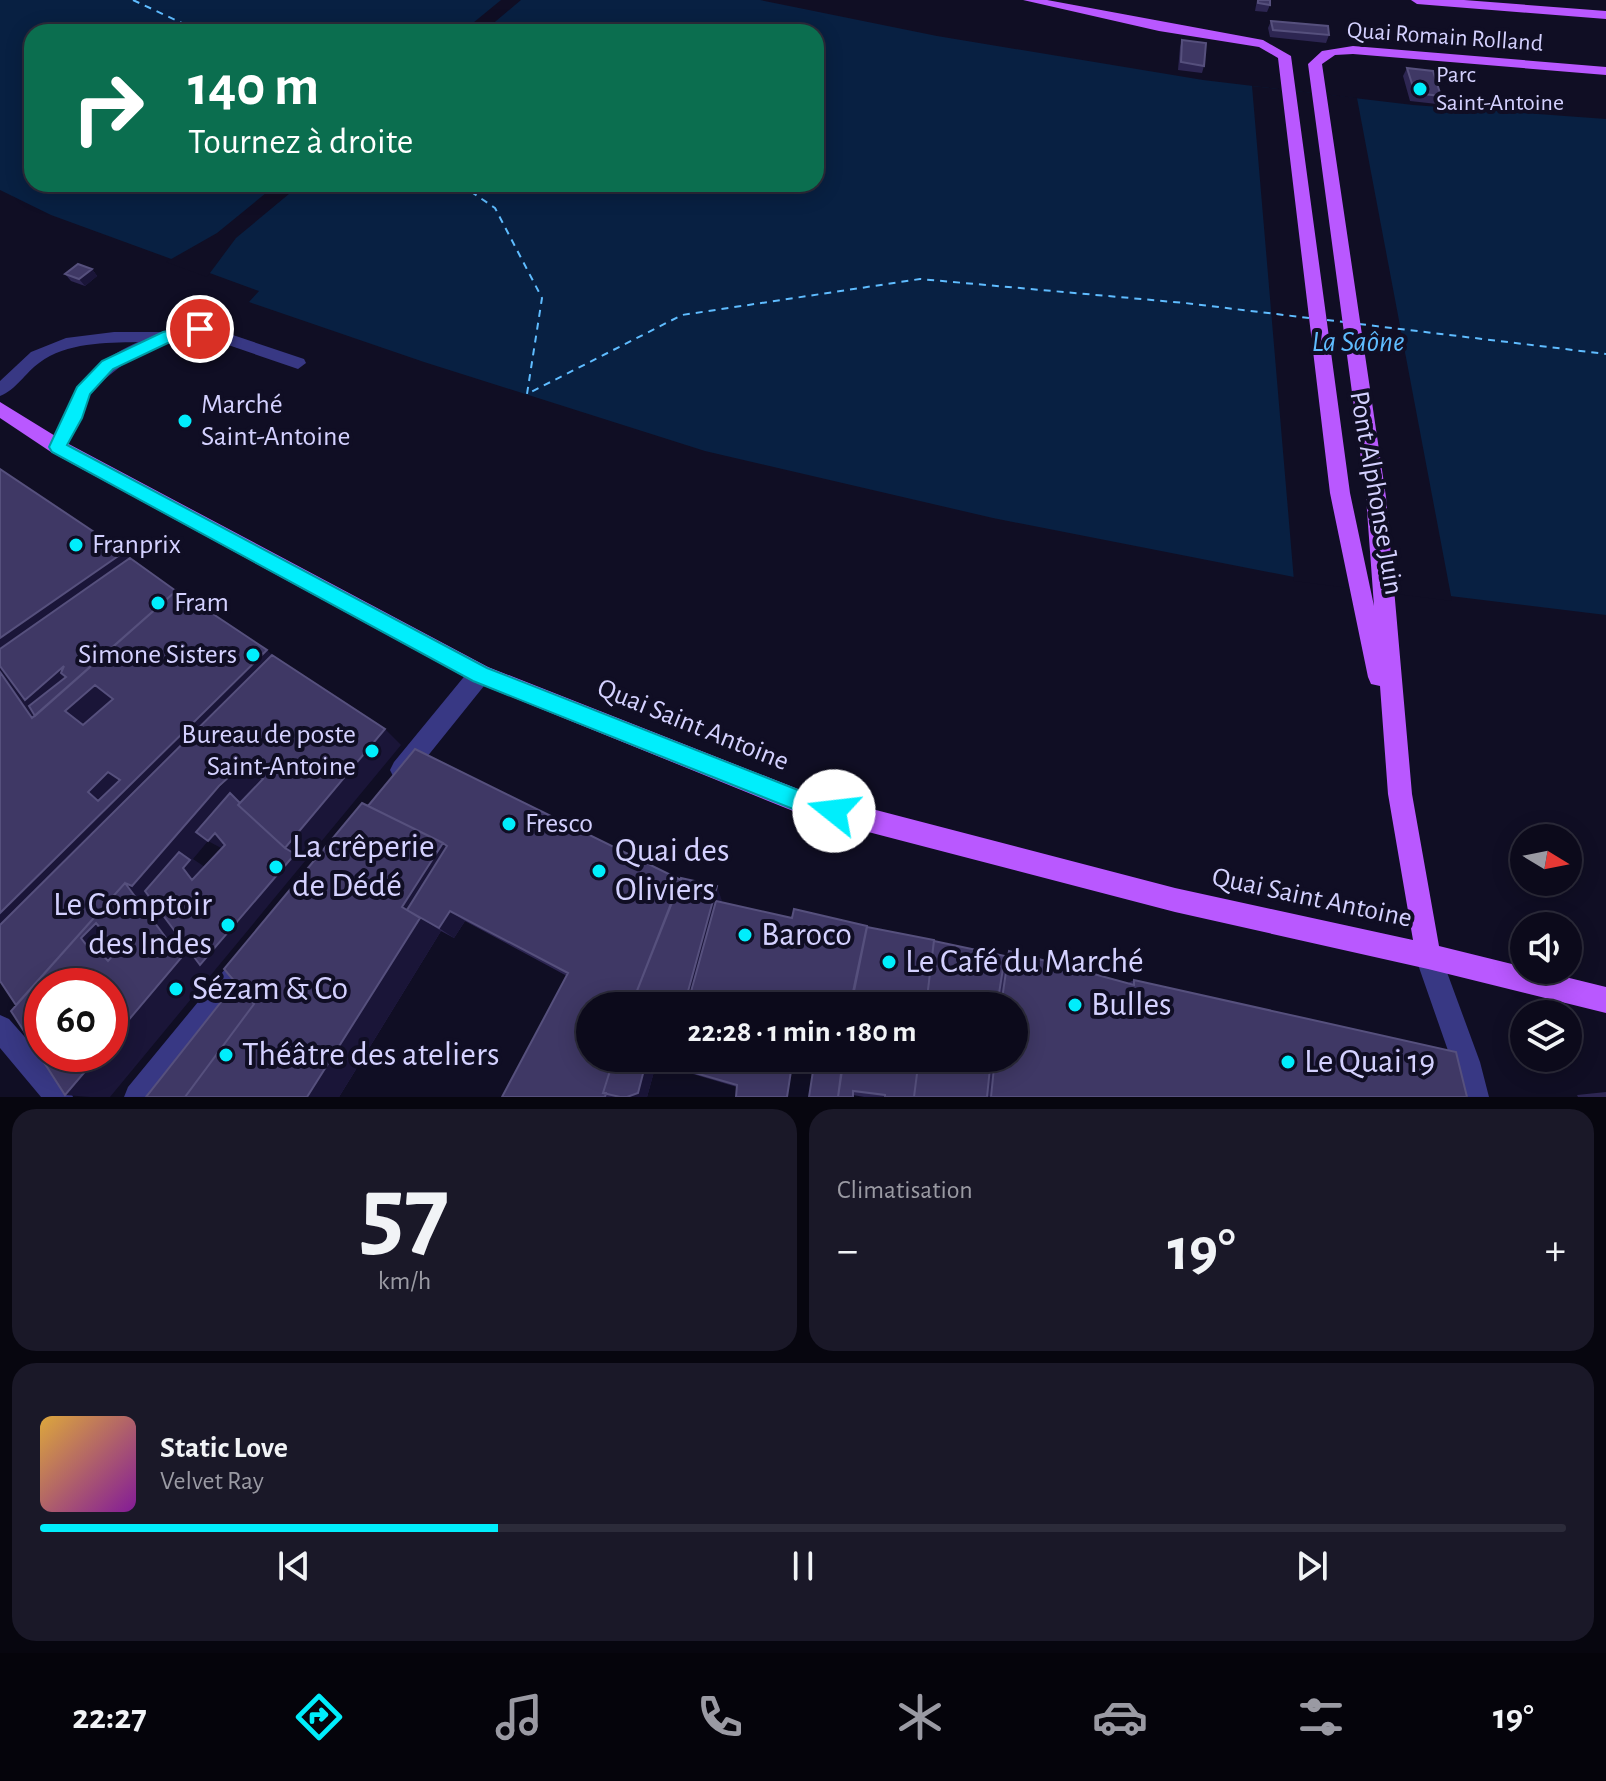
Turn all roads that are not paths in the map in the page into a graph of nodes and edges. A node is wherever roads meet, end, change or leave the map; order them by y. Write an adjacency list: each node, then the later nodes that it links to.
1 (1029, 0): 12 (main road, Pont Alphonse Juin)
2 (1417, 0): 3 (main road, Quai Romain Rolland)
3 (1606, 15)
4 (1606, 71): 5 (main road, Quai Romain Rolland)
5 (1318, 94): 12 (main road, Pont Alphonse Juin)
6 (168, 336): 7 (lane); 8 (lane); 10 (lane)
7 (298, 363)
8 (0, 390)
9 (4, 418): 10 (main road, Quai Saint Antoine)
10 (58, 447): 11 (main road, Quai Saint Antoine)
11 (480, 674): 13 (street); 15 (main road, Quai Saint Antoine)
12 (1396, 760): 15 (main road, Pont Alphonse Juin)
13 (386, 790)
14 (267, 937): 19 (street)
15 (1428, 956): 16 (main road, Quai Saint Antoine); 20 (street)
16 (1606, 1000)
17 (0, 1028): 18 (street)
18 (59, 1097)
19 (138, 1097)
20 (1475, 1097)

